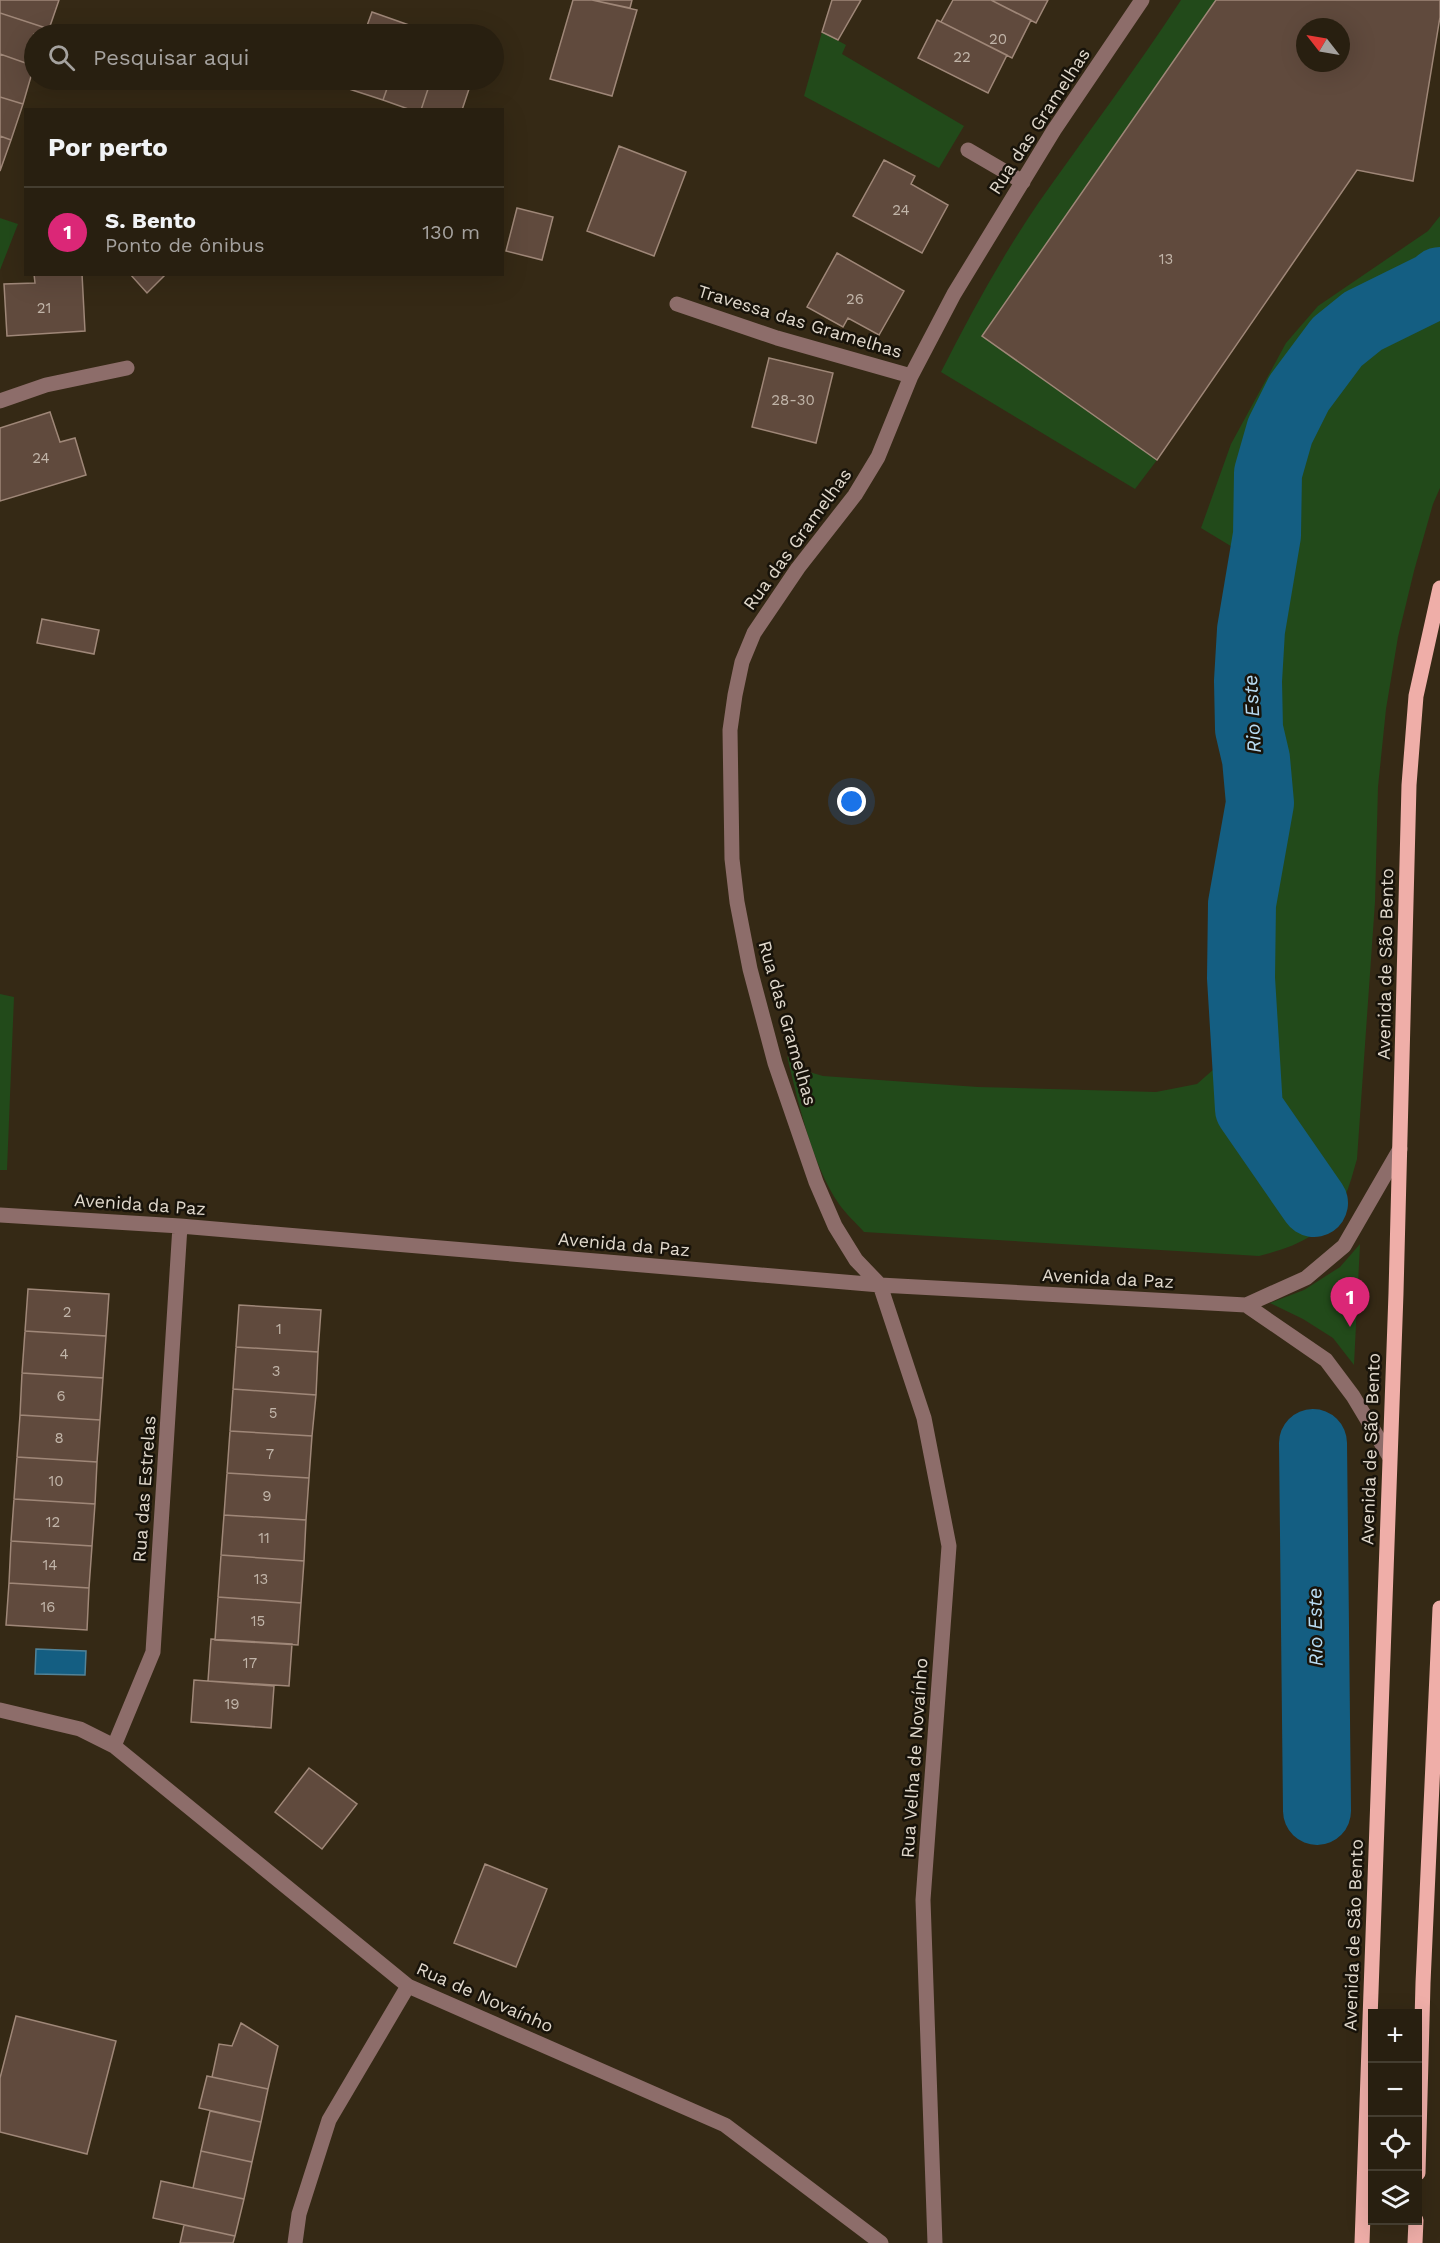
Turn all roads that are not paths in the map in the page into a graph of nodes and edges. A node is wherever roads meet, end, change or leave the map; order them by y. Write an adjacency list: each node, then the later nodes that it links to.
1 (1142, 0): 3 (street, Rua das Gramelhas)
2 (968, 150): 3 (street)
3 (1023, 182): 6 (street, Rua das Gramelhas)
4 (676, 304): 6 (street, Travessa das Gramelhas)
5 (127, 368): 7 (street)
6 (911, 376): 12 (street, Rua das Gramelhas)
7 (0, 401)
8 (1440, 588): 9 (main road, Avenida de São Bento)
9 (1400, 1149): 13 (street, Avenida da Paz); 14 (main road, Avenida de São Bento)
10 (0, 1215): 11 (street, Avenida da Paz)
11 (180, 1226): 12 (street, Avenida da Paz); 18 (street, Rua das Estrelas)
12 (880, 1285): 13 (street, Avenida da Paz); 24 (street, Rua Velha de Novaínho)
13 (1246, 1305): 14 (street)
14 (1389, 1456): 25 (main road, Avenida de São Bento)
15 (1440, 1608): 16 (main road)
16 (1438, 1696): 20 (main road)
17 (0, 1710): 18 (street, Rua de Novaínho)
18 (114, 1746): 19 (street, Rua de Novaínho)
19 (408, 1986): 22 (street); 23 (street, Rua de Novaínho)
20 (1418, 2171)
21 (1416, 2225): 26 (main road)
22 (295, 2243)
23 (880, 2243)
24 (935, 2243)
25 (1362, 2243)
26 (1415, 2243)

